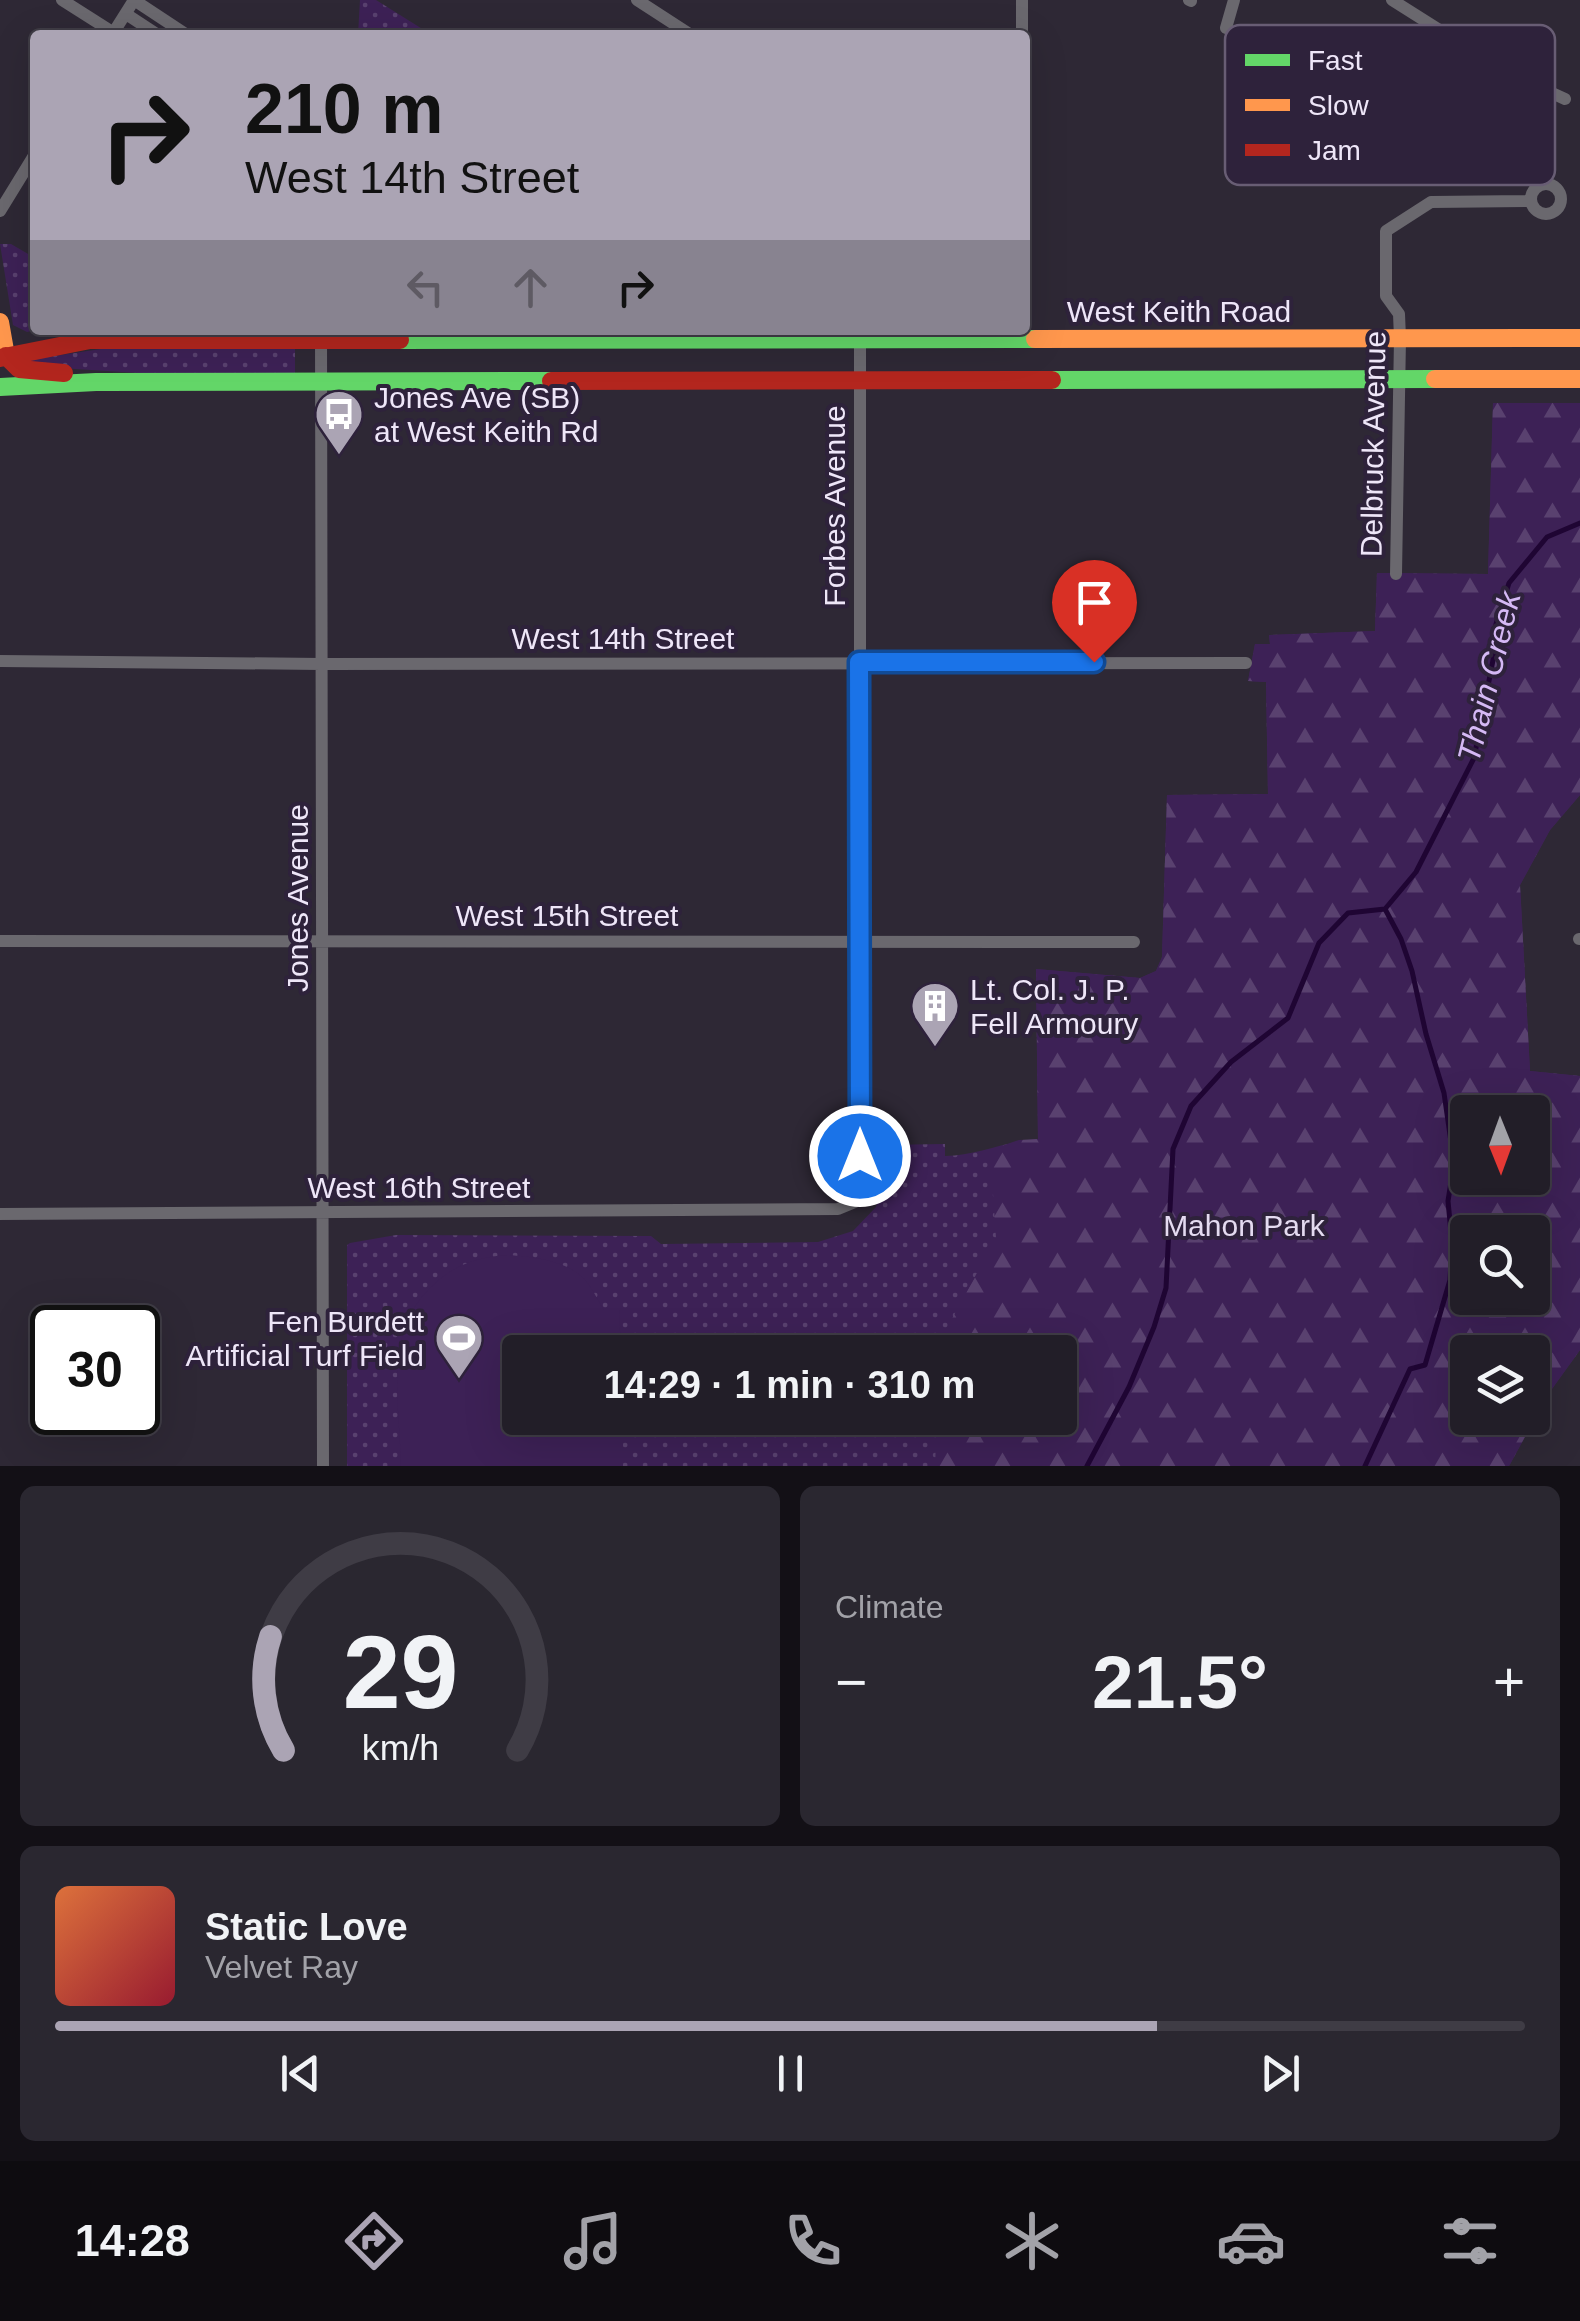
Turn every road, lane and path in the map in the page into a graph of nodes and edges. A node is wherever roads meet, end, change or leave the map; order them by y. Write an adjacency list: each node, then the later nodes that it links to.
1 (62, 0): 10 (street)
2 (134, 0): 7 (street); 13 (street)
3 (636, 0): 14 (street)
4 (1022, 0): 15 (street)
5 (1234, 0): 8 (street)
6 (1392, 0): 9 (street)
7 (126, 14): 11 (street); 12 (street)
8 (1227, 25)
9 (1432, 25)
10 (107, 30)
11 (116, 30)
12 (150, 30)
13 (179, 30)
14 (683, 30)
15 (1022, 30)
16 (1555, 94): 17 (street)
17 (1565, 99)
18 (30, 162): 20 (street)
19 (1531, 201): 26 (street, Delbruck Avenue)
20 (0, 212)
21 (0, 322): 28 (main road)
22 (283, 335): 28 (main road, West Keith Road)
23 (322, 335): 33 (street, Jones Avenue)
24 (860, 335): 30 (street, Forbes Avenue)
25 (995, 335): 26 (main road, West Keith Road)
26 (1400, 338): 27 (main road, West Keith Road); 31 (street, Delbruck Avenue)
27 (1580, 338)
28 (2, 361): 32 (main road)
29 (1580, 379): 31 (main road)
30 (860, 380): 31 (main road); 33 (main road); 37 (street, Forbes Avenue)
31 (1399, 380): 35 (street, Delbruck Avenue)
32 (96, 382): 33 (main road); 34 (main road)
33 (322, 382): 39 (street, Jones Avenue)
34 (0, 387)
35 (1396, 574)
36 (0, 660): 39 (street, West 14th Street)
37 (859, 662): 38 (street, West 14th Street); 39 (street, West 14th Street); 41 (street, Forbes Avenue)
38 (1246, 663)
39 (321, 664): 40 (street, Jones Avenue)
40 (323, 940): 41 (street, West 15th Street); 42 (street, West 15th Street); 45 (street, Jones Avenue)
41 (862, 940): 43 (street, West 15th Street); 44 (street, Forbes Avenue)
42 (0, 941)
43 (1134, 942)
44 (838, 1209): 45 (street, West 16th Street)
45 (322, 1212): 46 (street, West 16th Street); 47 (street, Jones Avenue)
46 (0, 1214)
47 (322, 1466)

